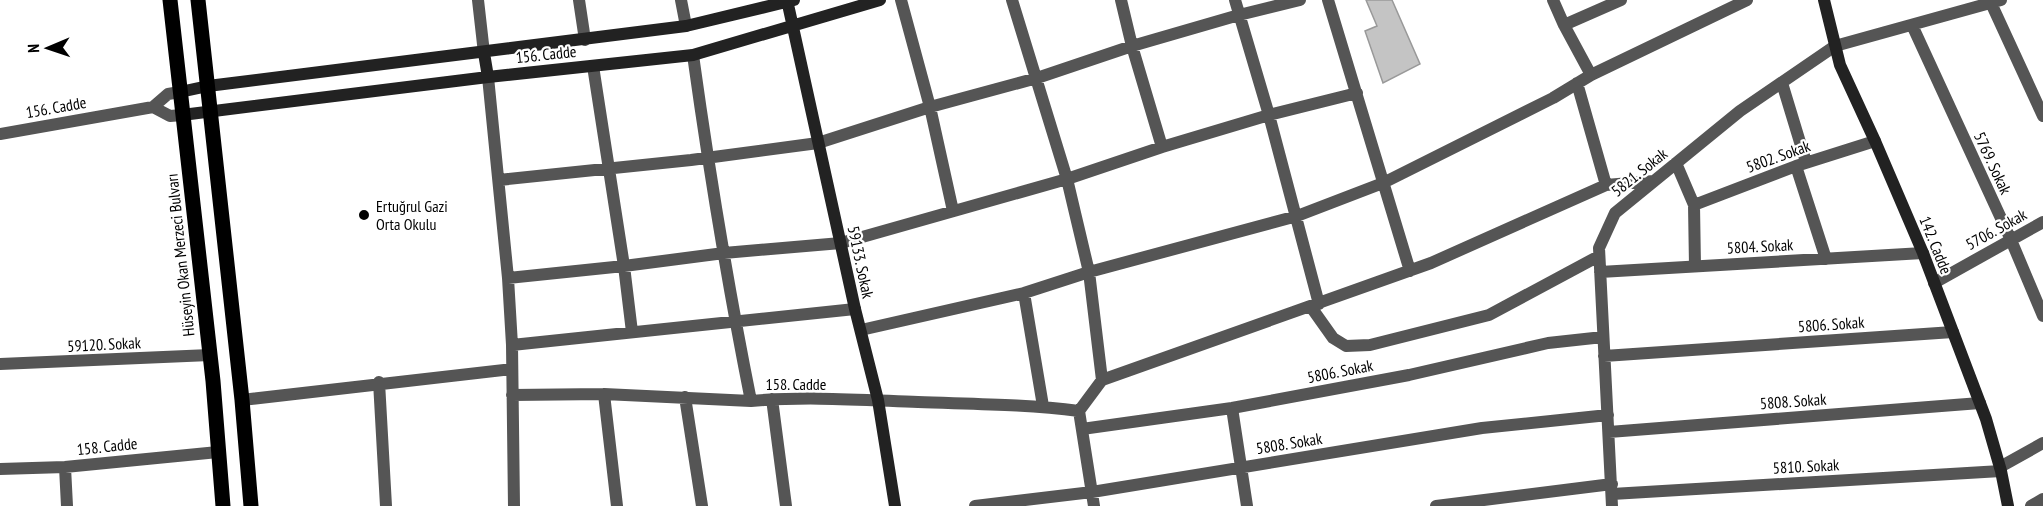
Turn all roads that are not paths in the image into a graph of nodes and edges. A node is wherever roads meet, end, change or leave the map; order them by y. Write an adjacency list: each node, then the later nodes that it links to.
1 (170, 0): 36 (main road, Hüseyin Okan Merzeci Bulvarı)
2 (198, 0): 35 (main road)
3 (478, 0): 27 (street)
4 (579, 0): 24 (street)
5 (681, 0): 23 (street)
6 (880, 0): 22 (street, 156. Cadde)
7 (900, 0): 39 (street)
8 (1012, 0): 32 (street)
9 (1121, 0): 25 (street)
10 (1234, 0): 19 (street)
11 (1300, 0): 19 (street)
12 (1328, 0): 37 (street)
13 (1553, 0): 20 (street)
14 (1621, 0): 20 (street)
15 (1747, 0): 30 (street)
16 (1824, 0): 26 (street, 142. Cadde)
17 (790, 1): 22 (street, 59133. Sokak); 23 (street, 156. Cadde)
18 (1996, 1): 21 (street); 43 (street)
19 (1239, 15): 25 (street); 42 (street)
20 (1564, 25): 30 (street)
21 (1911, 25): 26 (street); 61 (street, 5769. Sokak)
22 (793, 26): 28 (street, 156. Cadde); 46 (street, 59133. Sokak)
23 (686, 27): 24 (street, 156. Cadde)
24 (585, 40): 27 (street, 156. Cadde)
25 (1132, 46): 32 (street); 47 (street)
26 (1835, 46): 34 (street, 5821. Sokak); 45 (street, 142. Cadde)
27 (484, 52): 31 (street); 35 (street, 156. Cadde)
28 (693, 55): 29 (street, 156. Cadde); 48 (street)
29 (593, 66): 31 (street, 156. Cadde); 51 (street)
30 (1591, 75): 33 (street)
31 (488, 77): 40 (street, 156. Cadde); 53 (street)
32 (1037, 78): 39 (street); 52 (street)
33 (1577, 83): 55 (street); 56 (street)
34 (1782, 83): 49 (street, 5821. Sokak); 50 (street)
35 (208, 86): 36 (street, 156. Cadde); 40 (main road)
36 (180, 92): 38 (street); 41 (main road, Hüseyin Okan Merzeci Bulvarı)
37 (1357, 93): 42 (street); 55 (street)
38 (153, 107): 41 (street); 44 (street, 156. Cadde)
39 (930, 107): 46 (street); 58 (street)
40 (210, 111): 41 (street, 156. Cadde); 93 (main road)
41 (183, 115): 84 (main road, Hüseyin Okan Merzeci Bulvarı)
42 (1269, 115): 47 (street); 59 (street)
43 (2043, 116)
44 (0, 134)
45 (1875, 141): 50 (street, 5802. Sokak); 64 (street, 142. Cadde)
46 (818, 143): 48 (street); 62 (street, 59133. Sokak)
47 (1162, 147): 52 (street)
48 (707, 157): 51 (street); 63 (street)
49 (1676, 163): 54 (street, 5821. Sokak); 57 (street)
50 (1801, 164): 57 (street, 5802. Sokak); 66 (street)
51 (608, 167): 53 (street); 67 (street)
52 (1067, 179): 58 (street); 70 (street)
53 (500, 180): 72 (street)
54 (1654, 181): 56 (street); 65 (street, 5821. Sokak)
55 (1383, 183): 59 (street); 69 (street)
56 (1606, 185): 69 (street)
57 (1694, 205): 68 (street)
58 (953, 211): 62 (street)
59 (1297, 216): 70 (street); 75 (street)
60 (2043, 222): 61 (street, 5706. Sokak)
61 (2011, 240): 73 (street, 5706. Sokak); 77 (street, 5769. Sokak)
62 (840, 243): 63 (street); 76 (street, 59133. Sokak)
63 (724, 253): 67 (street); 78 (street)
64 (1923, 253): 66 (street, 5804. Sokak); 73 (street, 142. Cadde)
65 (1599, 256): 71 (street, 5821. Sokak); 75 (street)
66 (1826, 259): 68 (street, 5804. Sokak)
67 (624, 266): 72 (street); 80 (street)
68 (1695, 266): 71 (street, 5804. Sokak)
69 (1410, 271): 75 (street)
70 (1089, 272): 74 (street); 88 (street)
71 (1600, 272): 82 (street, 5821. Sokak)
72 (508, 278): 83 (street)
73 (1934, 283): 81 (street, 142. Cadde)
74 (1024, 293): 79 (street); 98 (street)
75 (1315, 305): 88 (street)
76 (855, 309): 78 (street); 79 (street, 59133. Sokak)
77 (2043, 316)
78 (735, 321): 80 (street); 96 (street)
79 (861, 330): 95 (street, 59133. Sokak)
80 (632, 332): 83 (street)
81 (1953, 332): 85 (street, 5806. Sokak); 97 (street, 142. Cadde)
82 (1603, 337): 85 (street, 5821. Sokak); 99 (street, 5806. Sokak)
83 (512, 345): 87 (street)
84 (210, 355): 86 (street, 59120. Sokak); 105 (main road, Hüseyin Okan Merzeci Bulvarı)
85 (1604, 357): 101 (street, 5821. Sokak)
86 (0, 364)
87 (512, 369): 89 (street); 91 (street)
88 (1102, 380): 100 (street)
89 (379, 382): 93 (street); 117 (street)
90 (604, 394): 91 (street, 158. Cadde); 92 (street, 158. Cadde); 119 (street)
91 (512, 395): 118 (street)
92 (685, 397): 96 (street, 158. Cadde); 120 (street)
93 (242, 399): 116 (main road)
94 (772, 399): 95 (street, 158. Cadde); 96 (street, 158. Cadde); 121 (street)
95 (878, 400): 98 (street, 158. Cadde); 122 (street, 59133. Sokak)
96 (751, 401)
97 (1980, 403): 103 (street, 5808. Sokak); 109 (street, 142. Cadde)
98 (1043, 406): 100 (street, 158. Cadde)
99 (1232, 408): 102 (street, 5806. Sokak); 107 (street)
100 (1079, 411): 102 (street)
101 (1608, 415): 103 (street, 5821. Sokak); 107 (street, 5808. Sokak)
102 (1082, 429): 110 (street)
103 (1609, 432): 111 (street, 5821. Sokak)
104 (2043, 443): 109 (street)
105 (218, 452): 106 (street, 158. Cadde); 115 (main road, Hüseyin Okan Merzeci Bulvarı)
106 (64, 467): 108 (street, 158. Cadde); 114 (street)
107 (1241, 467): 110 (street, 5808. Sokak); 125 (street)
108 (0, 469)
109 (2001, 469): 111 (street, 5810. Sokak); 127 (street, 142. Cadde)
110 (1092, 492): 113 (street, 5808. Sokak); 124 (street)
111 (1612, 495): 126 (street, 5810. Sokak)
112 (2043, 500): 128 (street)
113 (1023, 504): 123 (street, 5808. Sokak)
114 (67, 506)
115 (223, 506)
116 (251, 506)
117 (386, 506)
118 (514, 506)
119 (616, 506)
120 (702, 506)
121 (786, 506)
122 (895, 506)
123 (975, 506)
124 (1094, 506)
125 (1247, 506)
126 (1436, 506)
127 (2008, 506)
128 (2031, 506)

